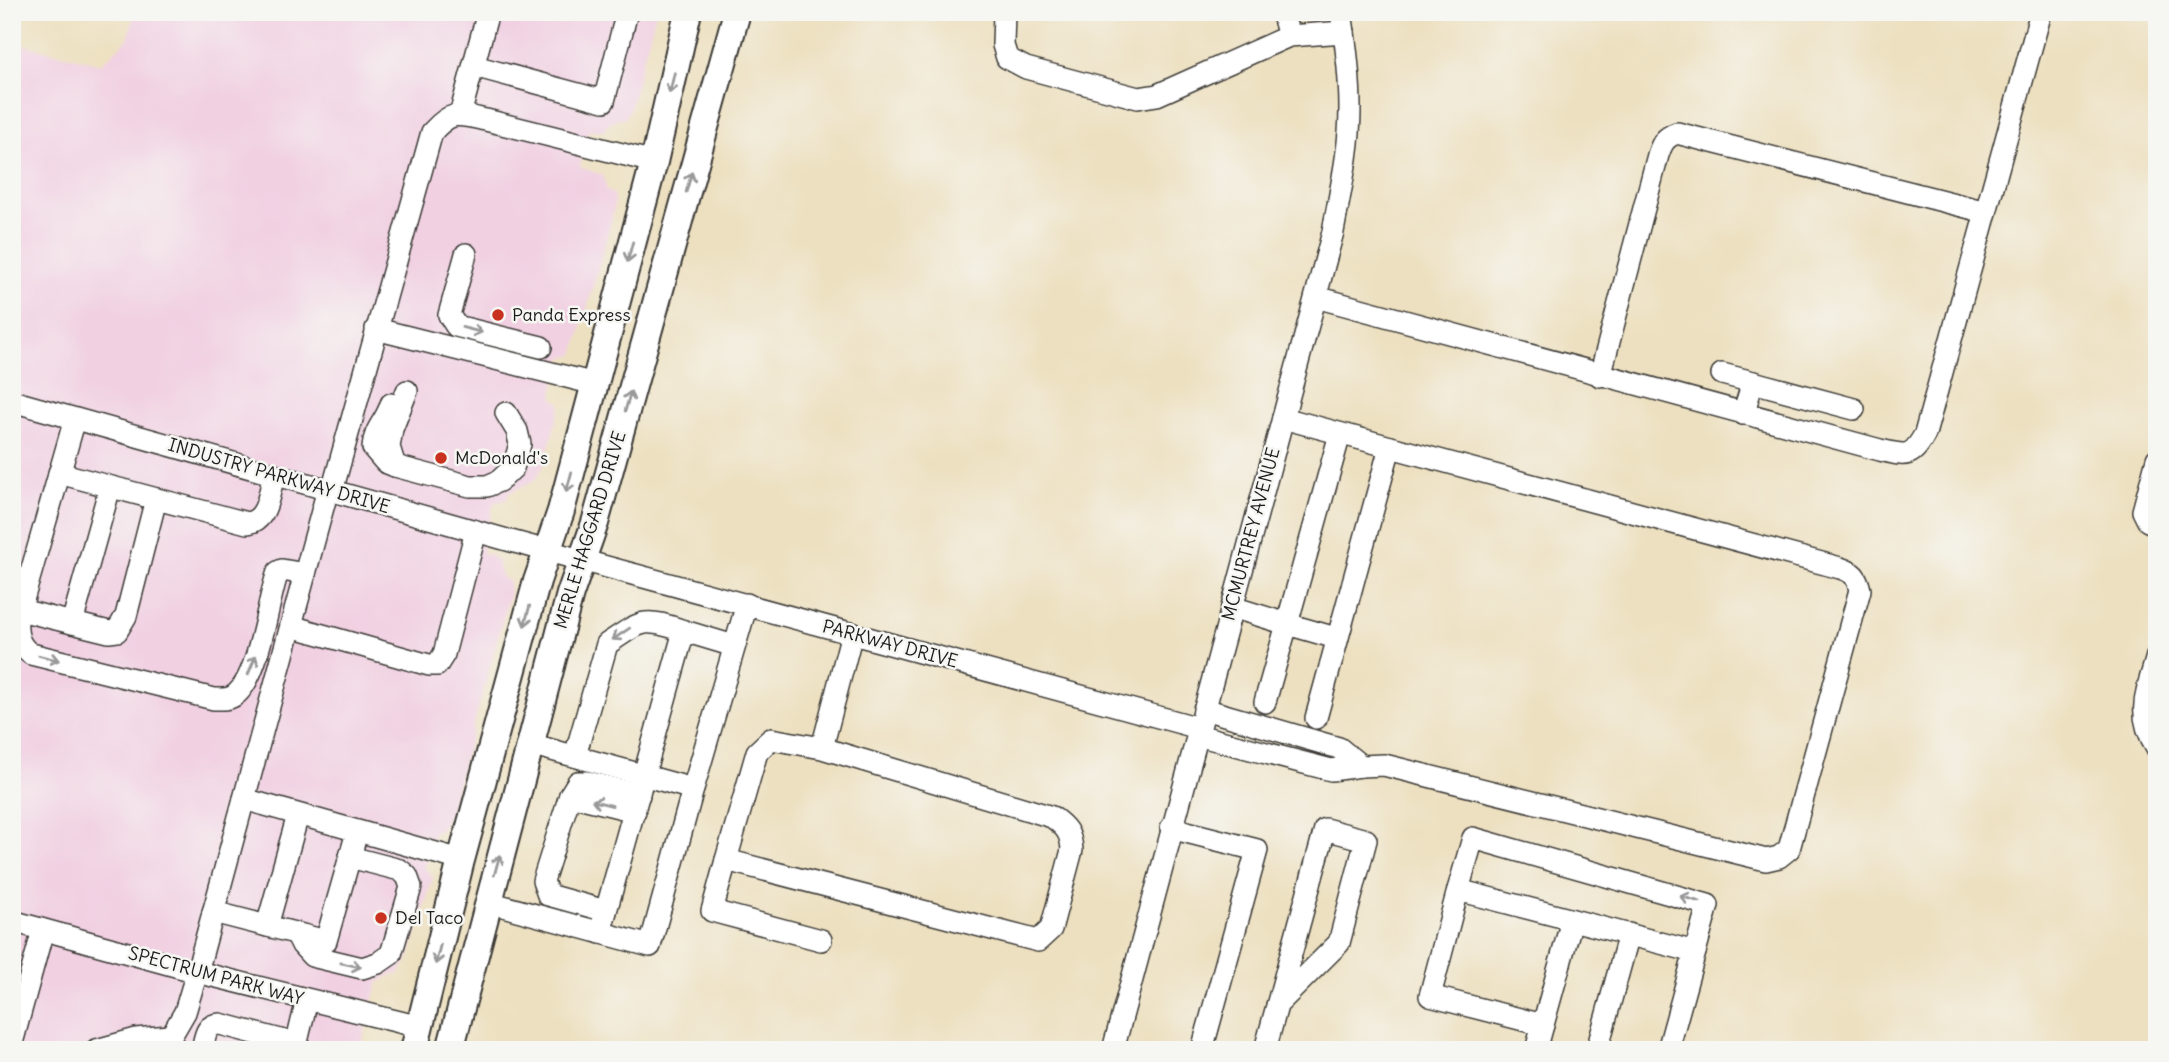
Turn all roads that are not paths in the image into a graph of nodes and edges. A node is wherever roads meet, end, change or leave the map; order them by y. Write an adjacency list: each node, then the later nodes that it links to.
1 (488, 12): 10 (street)
2 (627, 12): 10 (street)
3 (688, 12): 12 (main road, MERLE HAGGARD DRIVE, one-way to 12)
4 (737, 12): 40 (main road, MERLE HAGGARD DRIVE, one-way to 4)
5 (1004, 12): 9 (street)
6 (1282, 12): 9 (street)
7 (2042, 12): 13 (street)
8 (1343, 22): 9 (street); 15 (street, MCMURTREY AVENUE)
9 (1289, 36)
10 (474, 66): 11 (street)
11 (460, 115): 12 (street); 16 (street)
12 (654, 162): 21 (main road, MERLE HAGGARD DRIVE, one-way to 21)
13 (1986, 212): 19 (street); 26 (street)
14 (466, 254): 17 (street, one-way to 17)
15 (1316, 297): 19 (street); 27 (street, MCMURTREY AVENUE)
16 (376, 329): 21 (street); 35 (street)
17 (541, 347)
18 (1721, 374): 20 (street)
19 (1600, 376): 26 (street)
20 (1754, 382): 24 (street); 26 (street)
21 (595, 384): 39 (main road, MERLE HAGGARD DRIVE, one-way to 39)
22 (401, 390): 25 (street)
23 (12, 401): 28 (street, INDUSTRY PARKWAY DRIVE)
24 (1854, 409)
25 (506, 413)
26 (1743, 414)
27 (1283, 418): 29 (street); 43 (street, MCMURTREY AVENUE)
28 (75, 419): 32 (street); 33 (street, INDUSTRY PARKWAY DRIVE)
29 (1340, 434): 30 (street); 46 (street)
30 (1390, 447): 50 (street); 55 (street, PARKWAY DRIVE)
31 (2157, 459): 37 (street)
32 (60, 473): 34 (street); 44 (street)
33 (274, 474): 35 (street, INDUSTRY PARKWAY DRIVE); 36 (street)
34 (110, 486): 36 (street); 45 (street)
35 (330, 490): 38 (street, INDUSTRY PARKWAY DRIVE); 41 (street)
36 (156, 499): 45 (street)
37 (2157, 524)
38 (475, 531): 39 (street, INDUSTRY PARKWAY DRIVE); 47 (street)
39 (546, 550): 40 (street, INDUSTRY PARKWAY DRIVE); 67 (main road, MERLE HAGGARD DRIVE, one-way to 67)
40 (582, 561): 42 (street, PARKWAY DRIVE); 56 (main road, MERLE HAGGARD DRIVE)
41 (305, 574): 44 (street, one-way to 41); 47 (street)
42 (747, 604): 49 (street, PARKWAY DRIVE); 51 (street)
43 (1232, 607): 46 (street); 55 (street, MCMURTREY AVENUE)
44 (20, 610): 45 (street)
45 (72, 623)
46 (1287, 624): 50 (street); 53 (street)
47 (291, 626): 62 (street)
48 (684, 631): 51 (street); 59 (street, one-way to 59); 61 (street)
49 (852, 633): 55 (street, PARKWAY DRIVE); 57 (street)
50 (1336, 638): 54 (street)
51 (734, 646): 60 (street)
52 (2157, 656): 58 (street)
53 (1265, 702)
54 (1315, 718)
55 (1200, 724): 64 (street, MCMURTREY AVENUE)
56 (530, 744): 59 (street); 70 (main road, MERLE HAGGARD DRIVE, one-way to 56)
57 (821, 748): 68 (street); 68 (street)
58 (2157, 748)
59 (575, 756): 61 (street)
60 (693, 789): 61 (street); 78 (street)
61 (639, 793): 71 (street); 71 (street, one-way to 71)
62 (244, 799): 63 (street); 72 (street)
63 (298, 815): 65 (street); 75 (street)
64 (1171, 828): 93 (street, MCMURTREY AVENUE); 94 (street)
65 (357, 832): 66 (street); 67 (street)
66 (350, 857): 77 (street); 77 (street, one-way to 66)
67 (461, 860): 86 (main road, MERLE HAGGARD DRIVE, one-way to 86)
68 (726, 860): 80 (street)
69 (1458, 890): 73 (street); 81 (street, one-way to 69); 85 (street)
70 (488, 902): 78 (street); 92 (main road, MERLE HAGGARD DRIVE)
71 (606, 911): 78 (street)
72 (214, 912): 75 (street); 82 (street)
73 (1572, 920): 79 (street); 85 (street)
74 (12, 921): 76 (street, SPECTRUM PARK WAY)
75 (267, 926): 77 (street)
76 (43, 930): 82 (street, SPECTRUM PARK WAY); 87 (street)
77 (296, 933)
78 (600, 933)
79 (1629, 934): 81 (street); 97 (street)
80 (821, 940)
81 (1695, 952): 98 (street)
82 (197, 972): 83 (street, SPECTRUM PARK WAY); 88 (street)
83 (307, 1000): 86 (street, SPECTRUM PARK WAY); 89 (street)
84 (1276, 1005): 84 (street); 95 (street)
85 (1543, 1025): 96 (street)
86 (422, 1042)
87 (12, 1043)
88 (166, 1043): 90 (street)
89 (295, 1047): 91 (street)
90 (96, 1050)
91 (202, 1050)
92 (450, 1050)
93 (1113, 1050)
94 (1202, 1050)
95 (1265, 1050)
96 (1536, 1050)
97 (1597, 1050)
98 (1668, 1050)

